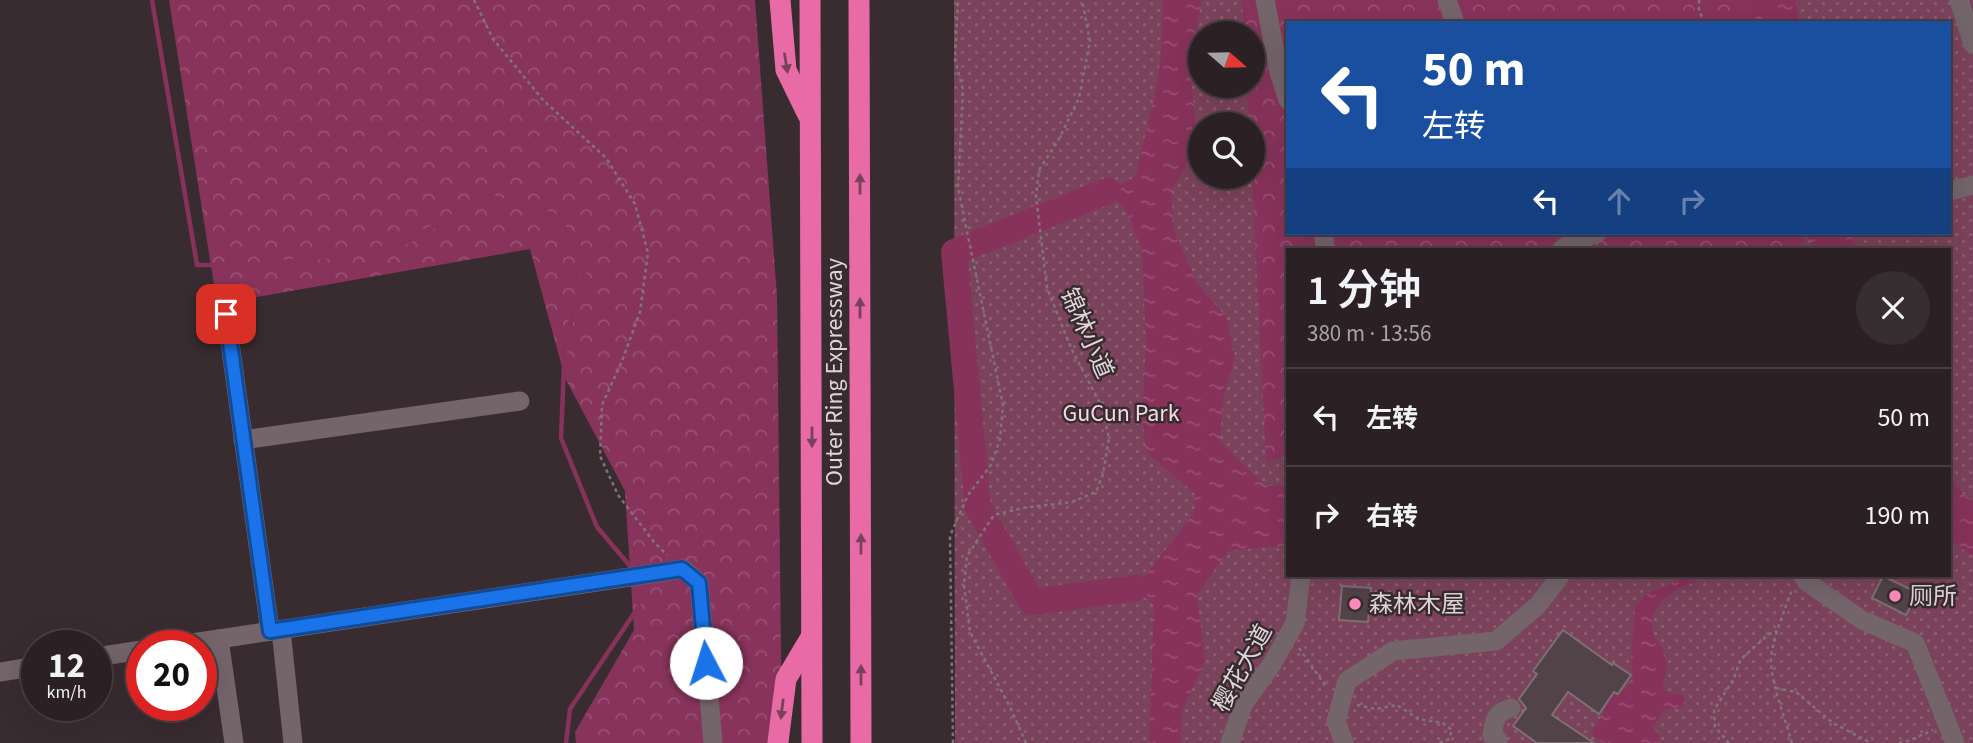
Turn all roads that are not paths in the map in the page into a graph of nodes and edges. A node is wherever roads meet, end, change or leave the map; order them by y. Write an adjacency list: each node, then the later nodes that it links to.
1 (780, 0): 10 (highway, one-way to 10)
2 (810, 0): 10 (highway, Outer Ring Expressway)
3 (859, 0): 35 (highway, Outer Ring Expressway, one-way to 3)
4 (1265, 0): 9 (street)
5 (1447, 0): 7 (street)
6 (1959, 0): 8 (street)
7 (1454, 21)
8 (1973, 44)
9 (1286, 94)
10 (811, 121): 22 (highway, Outer Ring Expressway, one-way to 22)
11 (1973, 185): 12 (street)
12 (1951, 191)
13 (1592, 235): 14 (street)
14 (1564, 248)
15 (226, 314): 17 (street)
16 (520, 401): 17 (street)
17 (243, 440): 21 (street)
18 (1301, 577): 36 (street, 樱花大道)
19 (1559, 577): 37 (street)
20 (1798, 581): 28 (street)
21 (275, 631): 23 (street); 31 (street); 32 (street)
22 (812, 635): 33 (highway, one-way to 33); 34 (highway, Outer Ring Expressway)
23 (224, 638): 24 (street); 30 (street)
24 (217, 639)
25 (21, 669): 26 (street)
26 (0, 672)
27 (1511, 708): 29 (street)
28 (1953, 736)
29 (1498, 740)
30 (234, 743)
31 (293, 743)
32 (713, 743)
33 (778, 743)
34 (812, 743)
35 (861, 743)
36 (1230, 743)
37 (1344, 743)

